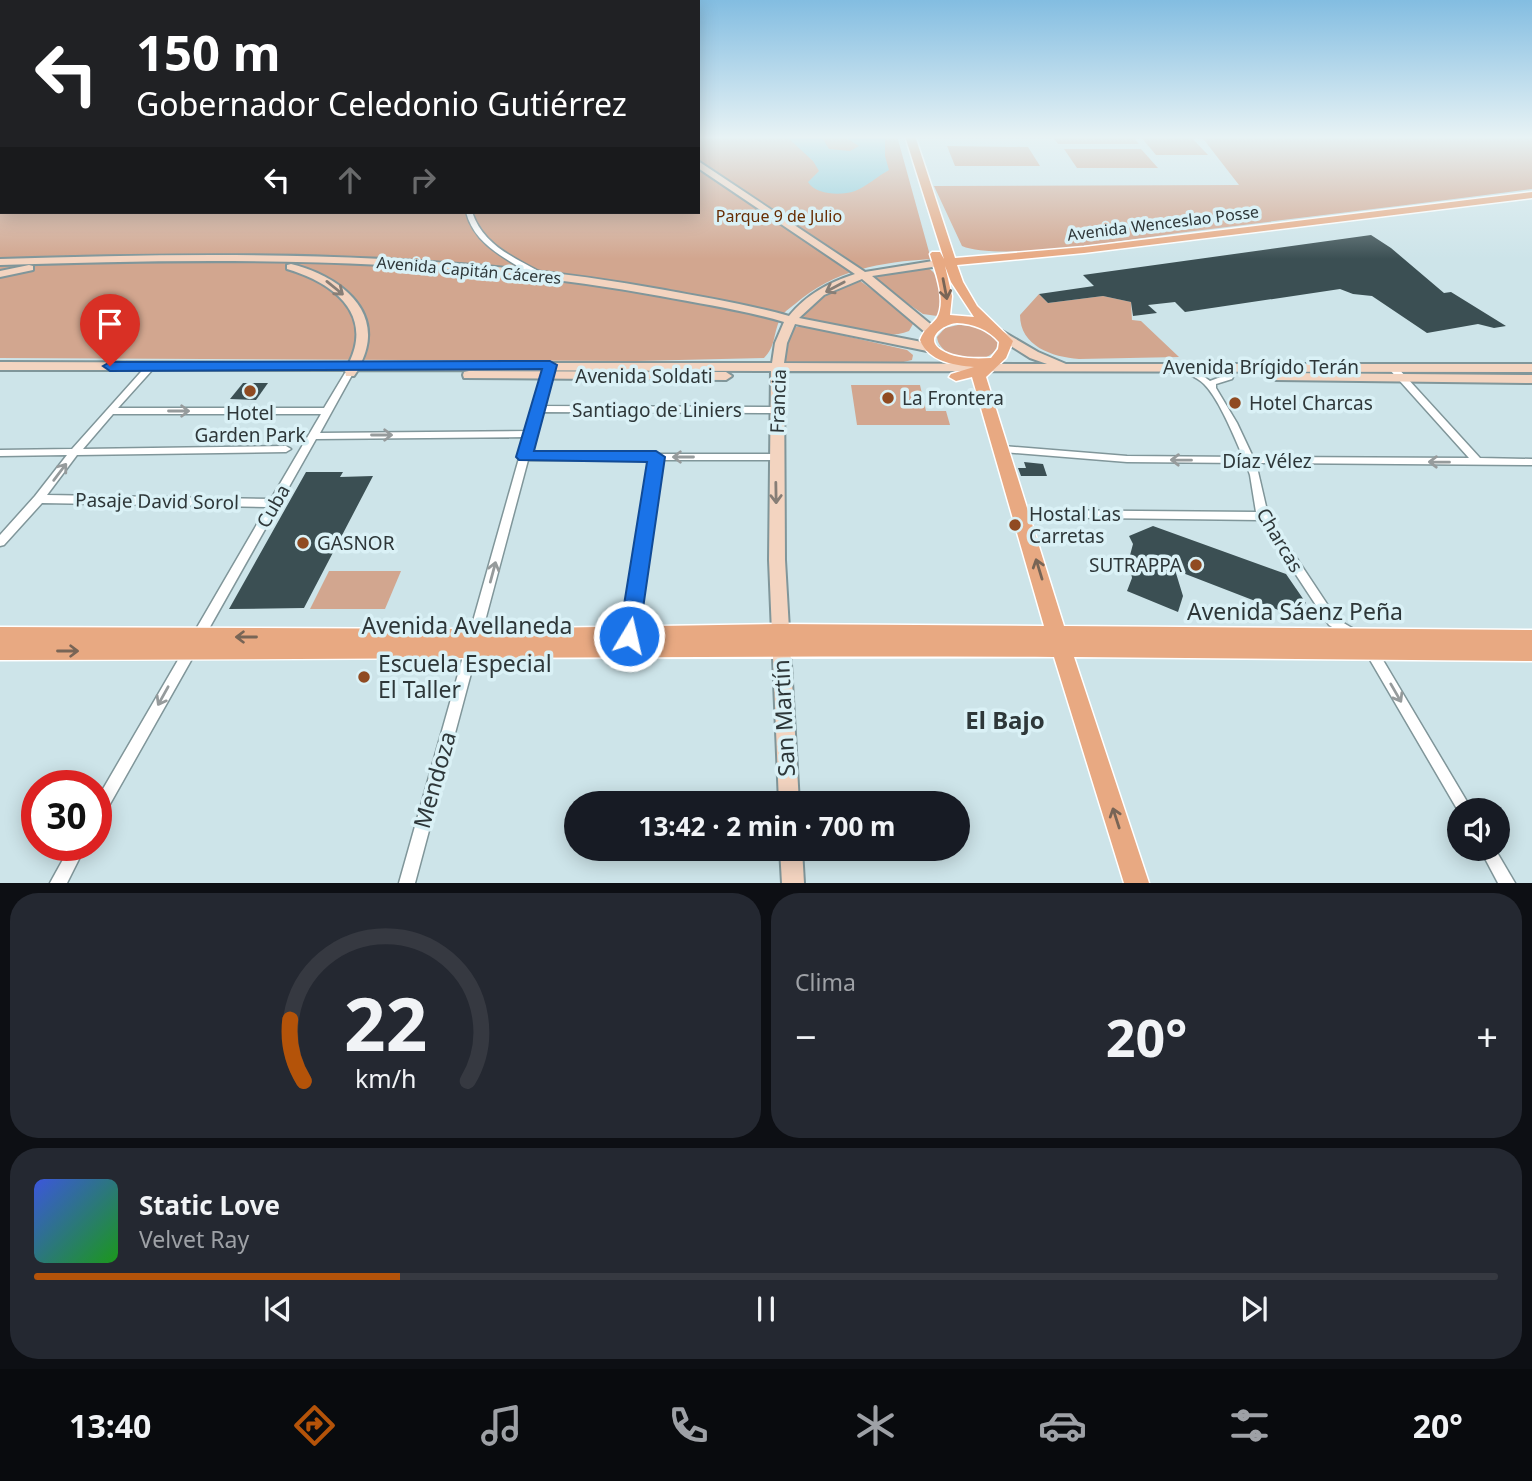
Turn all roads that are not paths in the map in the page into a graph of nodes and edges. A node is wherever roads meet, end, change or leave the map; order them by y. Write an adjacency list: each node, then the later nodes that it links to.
1 (701, 177): 5 (main road)
2 (716, 177): 5 (main road)
3 (916, 177): 14 (main road)
4 (923, 177): 9 (main road)
5 (733, 189): 19 (main road)
6 (1532, 195): 10 (main road, Avenida Wenceslao Posse)
7 (1532, 203): 15 (main road)
8 (469, 214): 18 (street)
9 (942, 240): 10 (main road); 14 (main road)
10 (992, 256): 14 (main road, Avenida Wenceslao Posse)
11 (248, 260): 12 (main road, Avenida Capitán Cáceres); 18 (main road, Avenida Capitán Cáceres); 35 (main road, one-way to 35)
12 (56, 261): 13 (main road, Avenida Capitán Cáceres); 17 (main road)
13 (0, 262)
14 (946, 263): 15 (main road); 16 (main road, Avenida Wenceslao Posse); 20 (main road); 23 (main road, one-way to 23)
15 (971, 263): 20 (main road)
16 (924, 265): 19 (main road, Francia)
17 (0, 274)
18 (539, 275): 21 (main road, Avenida Capitán Cáceres)
19 (860, 275): 21 (main road, Francia, one-way to 21); 23 (main road)
20 (957, 282): 22 (main road)
21 (791, 320): 23 (main road, Avenida Capitán Cáceres); 36 (main road, Francia)
22 (990, 326): 23 (main road); 24 (main road)
23 (934, 335): 26 (main road); 27 (main road)
24 (1002, 335): 28 (main road); 33 (main road)
25 (0, 366): 34 (main road, Avenida Soldati)
26 (904, 367): 27 (main road, Avenida Soldati); 36 (main road, Avenida Soldati)
27 (953, 368): 33 (main road); 33 (main road); 36 (main road, Avenida Soldati)
28 (1096, 368): 29 (main road, Avenida Brígido Terán); 33 (main road, Avenida Brígido Terán)
29 (1173, 368): 30 (main road, Avenida Brígido Terán); 38 (street, Charcas)
30 (1393, 368): 31 (main road, Avenida Brígido Terán); 40 (street)
31 (1532, 368)
32 (548, 370): 35 (main road, Avenida Soldati); 36 (main road, Avenida Soldati); 43 (street, Mendoza)
33 (982, 370): 38 (main road, Avenida Brígido Terán); 50 (main road)
34 (147, 371): 35 (main road, Avenida Soldati); 37 (main road, Avenida Soldati); 45 (street)
35 (351, 371): 46 (street, Cuba)
36 (778, 371): 44 (main road, Francia)
37 (0, 374)
38 (1199, 376): 39 (main road, Avenida Brígido Terán); 42 (street, Charcas)
39 (1229, 377): 40 (main road, Avenida Brígido Terán); 42 (street)
40 (1403, 378): 41 (main road, Avenida Brígido Terán); 57 (street)
41 (1532, 379)
42 (1212, 388): 56 (street, Charcas)
43 (538, 409): 44 (street, Santiago de Liniers); 47 (street, Mendoza)
44 (777, 410): 55 (main road, Francia)
45 (110, 411): 46 (street, one-way to 46); 51 (street)
46 (326, 411): 48 (street, Cuba)
47 (531, 434): 48 (street, one-way to 47); 53 (street, Mendoza)
48 (314, 436): 60 (street, Cuba)
49 (286, 449): 51 (street)
50 (1003, 449): 56 (street, Díaz Vélez, one-way to 50); 61 (main road)
51 (75, 451): 52 (street); 59 (street, one-way to 51)
52 (0, 453)
53 (524, 457): 54 (street); 74 (street, Mendoza, one-way to 53)
54 (656, 457): 55 (street, one-way to 54); 69 (street)
55 (776, 457): 71 (main road, Francia, one-way to 71)
56 (1249, 460): 57 (street, Díaz Vélez, one-way to 56); 62 (street, Charcas)
57 (1478, 462): 58 (street, Díaz Vélez)
58 (1532, 462)
59 (39, 499): 60 (street, Pasaje David Sorol); 64 (street)
60 (274, 503): 73 (street, Cuba)
61 (1021, 514): 62 (street); 66 (main road, one-way to 61)
62 (1263, 516): 75 (street, Charcas)
63 (0, 528): 64 (street)
64 (13, 528): 65 (street)
65 (0, 542)
66 (1052, 611): 68 (main road); 72 (main road)
67 (0, 635): 73 (main road, Avenida Avellaneda)
68 (1094, 635): 72 (main road, Avenida Sáenz Peña); 75 (main road, Avenida Sáenz Peña)
69 (629, 636): 71 (main road, Avenida Avellaneda); 74 (main road, Avenida Avellaneda)
70 (1532, 638): 75 (main road, Avenida Sáenz Peña)
71 (780, 640): 72 (main road, Avenida Avellaneda); 74 (main road, Avenida Avellaneda); 79 (main road, San Martín)
72 (1059, 641): 75 (main road, Avenida Sáenz Peña); 87 (main road, one-way to 72)
73 (193, 644): 74 (main road, Avenida Avellaneda); 76 (main road, Avenida Avellaneda, one-way to 73); 78 (street, Cuba, one-way to 78)
74 (473, 644): 85 (street, Mendoza)
75 (1365, 644): 77 (main road, Avenida Sáenz Peña); 80 (street, one-way to 80)
76 (0, 651)
77 (1532, 652)
78 (112, 787)
79 (788, 791)
80 (1458, 798)
81 (70, 861): 84 (street)
82 (792, 861): 86 (main road)
83 (1494, 861): 88 (street)
84 (58, 883)
85 (407, 883)
86 (793, 883)
87 (1137, 883)
88 (1507, 883)

